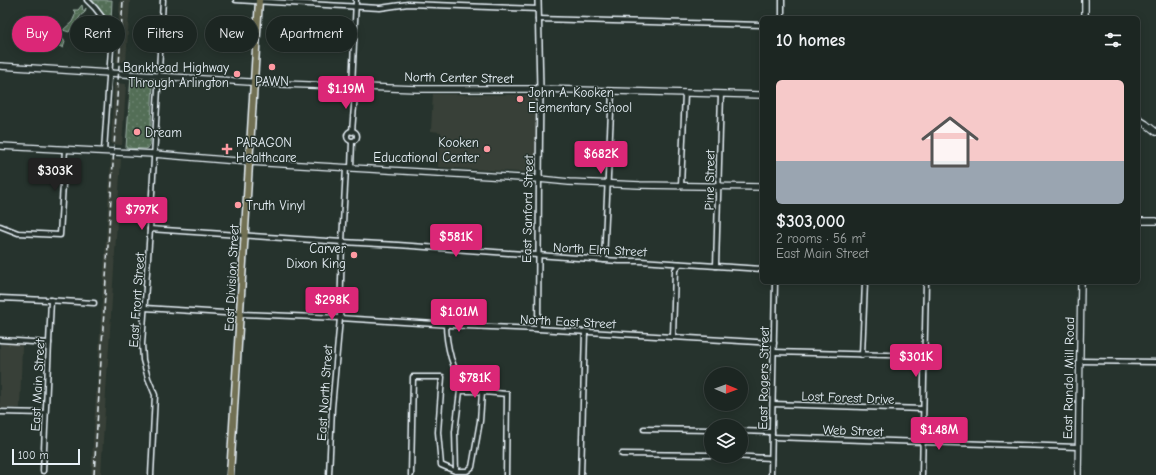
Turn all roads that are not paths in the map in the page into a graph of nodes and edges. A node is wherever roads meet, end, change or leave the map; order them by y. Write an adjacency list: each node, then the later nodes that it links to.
1 (87, 0): 16 (street)
2 (163, 0): 17 (street, East Front Street)
3 (236, 0): 8 (street)
4 (356, 0): 9 (street)
5 (538, 0): 10 (street, East Sanford Street)
6 (782, 0): 11 (street)
7 (1086, 0): 12 (main road)
8 (259, 1): 9 (street); 18 (main road, East Division Street)
9 (356, 6): 10 (street); 19 (street)
10 (538, 9): 13 (street, East Sanford Street)
11 (782, 16)
12 (1085, 16)
13 (538, 18): 14 (street); 20 (street, East Sanford Street)
14 (760, 25)
15 (0, 66): 16 (main road, North Center Street)
16 (109, 72): 17 (main road, North Center Street); 29 (street)
17 (158, 76): 18 (main road, North Center Street); 30 (street, East Front Street)
18 (254, 82): 19 (main road, North Center Street); 31 (main road, East Division Street)
19 (352, 86): 20 (main road, North Center Street); 32 (street, East North Street)
20 (540, 89): 21 (main road, North Center Street); 33 (street, East Sanford Street)
21 (612, 91): 22 (main road, North Center Street); 34 (street)
22 (685, 93): 23 (main road, North Center Street); 35 (street)
23 (721, 94): 24 (main road, North Center Street); 36 (street, Pine Street)
24 (760, 95)
25 (1140, 120): 26 (main road)
26 (1156, 132)
27 (0, 146): 28 (main road)
28 (65, 149): 29 (main road); 40 (street)
29 (104, 151): 30 (main road)
30 (154, 154): 31 (main road); 41 (street, East Front Street)
31 (248, 162): 32 (main road); 42 (main road, East Division Street)
32 (349, 168): 33 (main road); 43 (street, East North Street)
33 (539, 179): 34 (main road); 44 (street, East Sanford Street)
34 (608, 183): 35 (main road); 45 (street)
35 (681, 186): 36 (main road)
36 (718, 187): 37 (main road); 47 (street, Pine Street)
37 (760, 187)
38 (1140, 221): 39 (main road)
39 (1156, 221)
40 (0, 226)
41 (150, 229): 42 (street, North Elm Street); 56 (street, East Front Street)
42 (244, 236): 43 (street, North Elm Street); 57 (main road, East Division Street)
43 (342, 242): 44 (street, North Elm Street); 58 (street, East North Street)
44 (537, 256): 45 (street, North Elm Street); 60 (street, East Sanford Street)
45 (604, 260): 46 (street, North Elm Street)
46 (680, 264): 47 (street, North Elm Street); 62 (street)
47 (716, 266): 48 (street, North Elm Street)
48 (760, 269)
49 (776, 284): 64 (street, East Rogers Street)
50 (865, 284): 67 (street)
51 (926, 284): 68 (street)
52 (1081, 284): 69 (main road, East Randol Mill Road)
53 (0, 298): 54 (street)
54 (51, 300): 55 (street); 65 (street, East Main Street)
55 (94, 303)
56 (145, 308): 57 (street, North East Street); 90 (street, East Front Street)
57 (240, 314): 58 (street, North East Street); 91 (main road, East Division Street)
58 (340, 318): 59 (street, North East Street); 92 (street, East North Street)
59 (446, 324): 60 (street, North East Street); 71 (street)
60 (538, 329): 61 (street, North East Street)
61 (585, 331): 62 (street, North East Street); 95 (street)
62 (673, 337): 64 (street, North East Street)
63 (0, 340): 65 (street)
64 (774, 342): 66 (street, East Rogers Street)
65 (49, 343): 76 (street, East Main Street)
66 (774, 352): 67 (street); 73 (street, East Rogers Street)
67 (862, 355): 68 (street)
68 (924, 356): 74 (street)
69 (1080, 361): 70 (street); 83 (main road, East Randol Mill Road)
70 (1156, 362)
71 (460, 391): 72 (street); 89 (street)
72 (482, 392): 89 (street); 94 (street)
73 (773, 404): 74 (street, Lost Forest Drive); 80 (street, East Rogers Street)
74 (923, 409): 82 (street)
75 (0, 412): 76 (street)
76 (45, 413): 88 (street, East Main Street)
77 (644, 429): 78 (street)
78 (704, 430)
79 (748, 431): 80 (street)
80 (772, 432): 81 (street, East Rogers Street)
81 (772, 437): 82 (street, Web Street); 87 (street, East Rogers Street)
82 (923, 443): 83 (street, Web Street); 97 (street)
83 (1078, 447): 98 (main road, East Randol Mill Road)
84 (622, 454): 85 (street)
85 (704, 455)
86 (748, 457): 87 (street)
87 (772, 458): 96 (street, East Rogers Street)
88 (42, 471)
89 (456, 471): 93 (street)
90 (151, 475)
91 (230, 475)
92 (329, 475)
93 (411, 475)
94 (506, 475)
95 (581, 475)
96 (771, 475)
97 (922, 475)
98 (1078, 475)

